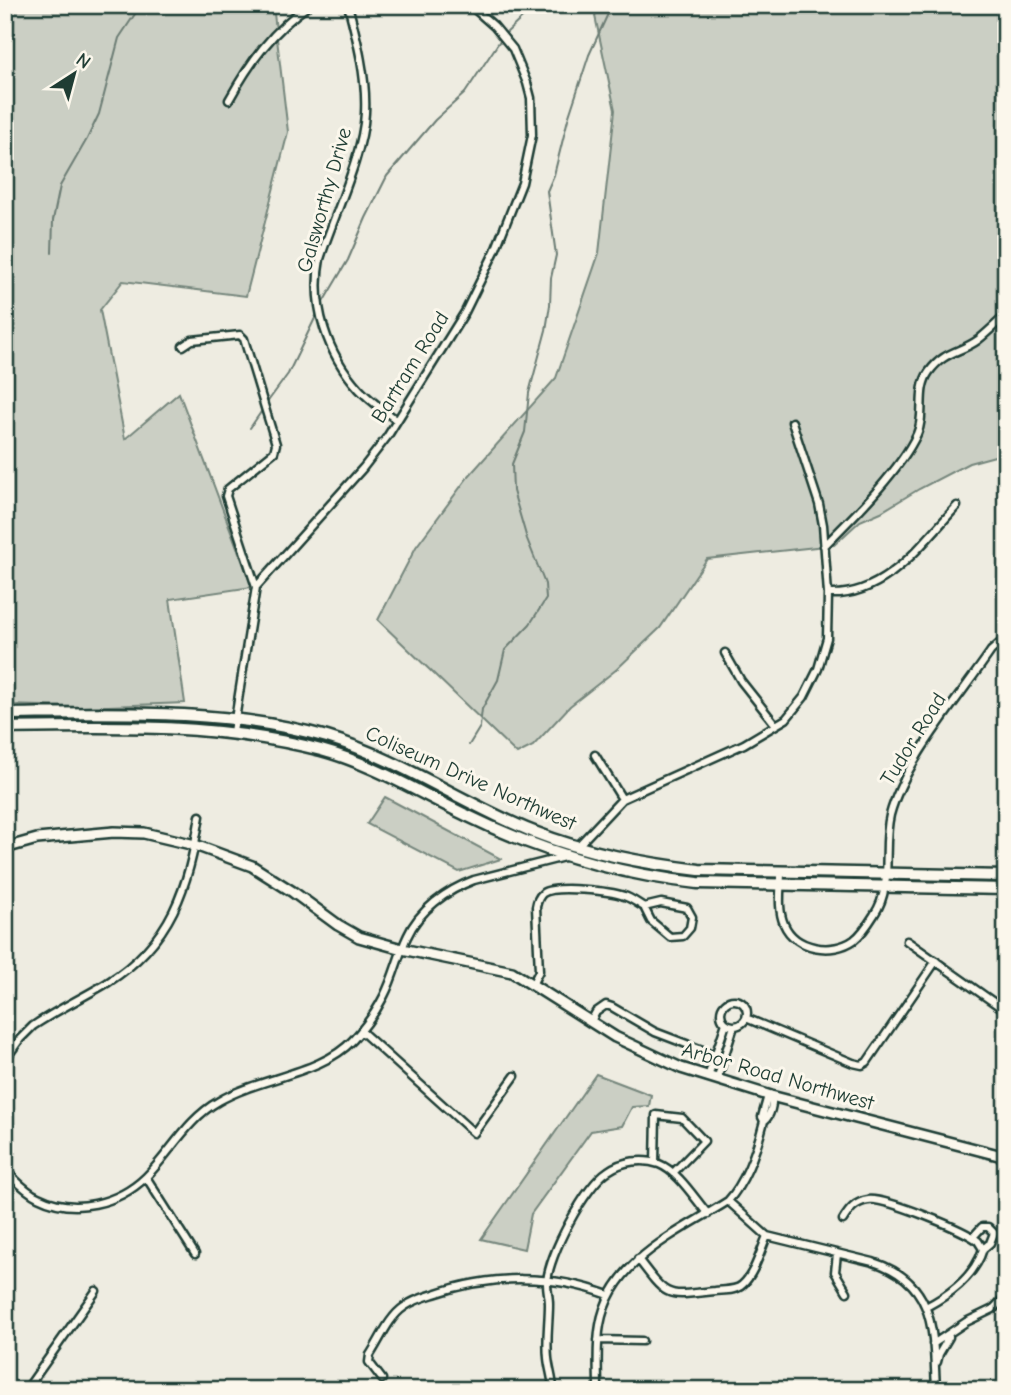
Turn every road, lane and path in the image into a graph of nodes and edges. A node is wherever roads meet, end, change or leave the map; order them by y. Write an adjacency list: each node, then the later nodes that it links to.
1 (309, 5): 4 (street)
2 (348, 5): 7 (street, Galsworthy Drive)
3 (471, 5): 7 (street, Bartram Road)
4 (229, 100)
5 (1006, 315): 10 (street)
6 (183, 346): 11 (street)
7 (396, 421): 11 (street, Bartram Road)
8 (792, 422): 10 (street)
9 (957, 506): 12 (street)
10 (824, 546): 12 (street)
11 (256, 587): 16 (street)
12 (828, 594): 17 (street)
13 (1006, 638): 28 (street, Tudor Road)
14 (725, 653): 17 (street)
15 (5, 714): 16 (main road, Coliseum Drive Northwest)
16 (234, 719): 19 (street); 24 (main road, Coliseum Drive Northwest)
17 (775, 724): 21 (street)
18 (5, 728): 19 (main road, Coliseum Drive Northwest)
19 (233, 732): 26 (main road, Coliseum Drive Northwest)
20 (595, 755): 21 (street)
21 (622, 799): 24 (street)
22 (200, 816): 23 (street)
23 (195, 845): 25 (street, Arbor Road Northwest); 35 (street, Arbor Road Northwest); 46 (street)
24 (577, 847): 26 (street); 27 (main road, Coliseum Drive Northwest)
25 (5, 848)
26 (567, 857): 30 (main road, Coliseum Drive Northwest); 35 (street)
27 (781, 871): 28 (main road, Coliseum Drive Northwest); 30 (street)
28 (885, 873): 29 (main road, Coliseum Drive Northwest); 31 (street, Tudor Road)
29 (1006, 876)
30 (781, 885): 31 (main road, Coliseum Drive Northwest); 31 (street)
31 (885, 887): 32 (main road, Coliseum Drive Northwest)
32 (1006, 889)
33 (643, 907): 33 (street); 37 (street)
34 (907, 941): 36 (street)
35 (402, 949): 37 (street, Arbor Road Northwest); 43 (street)
36 (936, 961): 38 (street); 39 (street)
37 (533, 984): 40 (street, Arbor Road Northwest)
38 (1006, 1011)
39 (746, 1018): 41 (street); 42 (street)
40 (591, 1021): 44 (street); 48 (street, Arbor Road Northwest)
41 (726, 1023): 42 (street); 44 (street)
42 (734, 1026): 45 (street)
43 (361, 1031): 47 (street); 54 (street)
44 (715, 1055): 45 (street); 48 (street)
45 (723, 1058): 48 (street)
46 (5, 1060)
47 (515, 1076)
48 (712, 1079): 49 (street, Arbor Road Northwest)
49 (771, 1096): 50 (street, Arbor Road Northwest); 55 (street)
50 (1006, 1157)
51 (655, 1163): 53 (street); 53 (street); 64 (street)
52 (5, 1170): 54 (street)
53 (673, 1173): 56 (street)
54 (146, 1177): 61 (street)
55 (728, 1201): 56 (street); 58 (street)
56 (708, 1214): 63 (street)
57 (843, 1220): 59 (street)
58 (767, 1236): 62 (street); 63 (street)
59 (973, 1237): 60 (street); 60 (street)
60 (982, 1250): 69 (street)
61 (195, 1254)
62 (837, 1254): 66 (street); 69 (street)
63 (638, 1259): 67 (street)
64 (547, 1281): 67 (street); 75 (street); 77 (street)
65 (96, 1291): 76 (street)
66 (848, 1292)
67 (609, 1294): 71 (street)
68 (1006, 1296): 70 (street)
69 (926, 1307): 73 (street)
70 (953, 1332): 73 (street); 74 (street)
71 (598, 1340): 72 (street); 78 (street)
72 (642, 1341)
73 (933, 1344): 74 (street)
74 (935, 1371): 79 (street)
75 (382, 1379)
76 (26, 1390)
77 (553, 1390)
78 (598, 1390)
79 (936, 1390)

